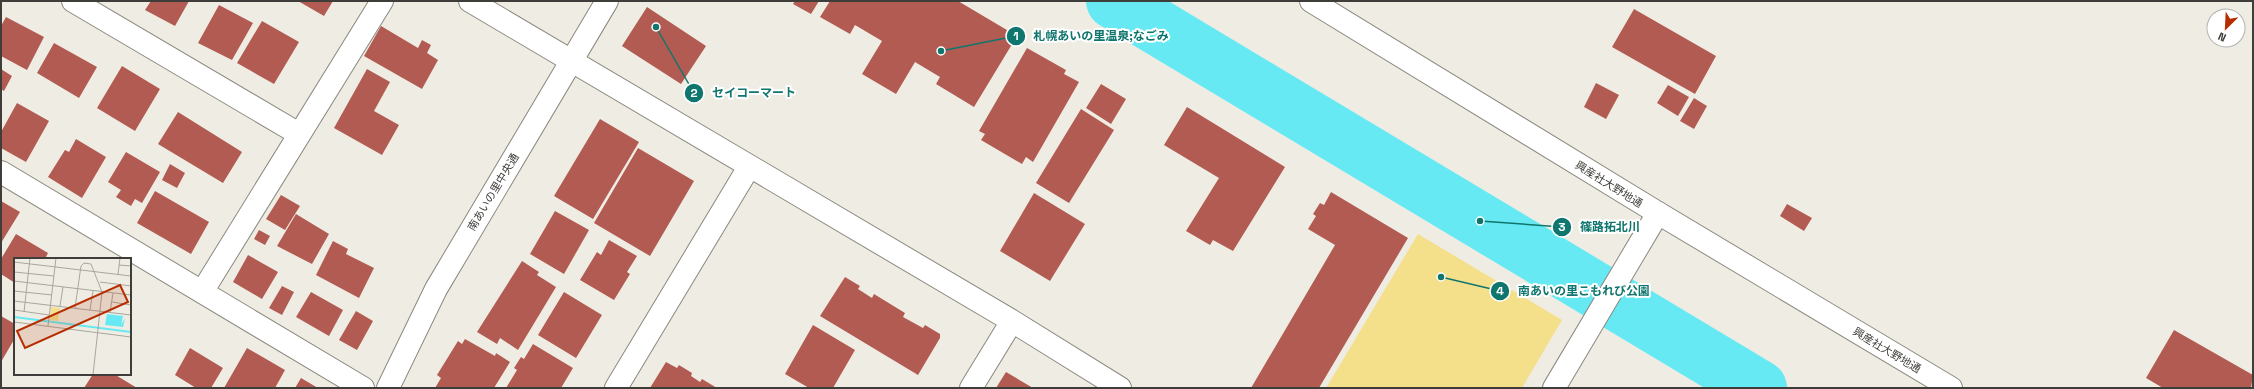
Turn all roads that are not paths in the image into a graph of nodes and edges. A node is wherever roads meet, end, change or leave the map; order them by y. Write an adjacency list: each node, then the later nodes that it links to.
1 (73, 1): 7 (street)
2 (382, 1): 7 (street)
3 (470, 1): 6 (street)
4 (607, 1): 6 (street, 南あいの里中央通)
5 (1311, 1): 10 (street, 興産社大野地通)
6 (570, 61): 8 (street); 14 (street, 南あいの里中央通)
7 (299, 134): 11 (street)
8 (750, 167): 12 (street); 15 (street)
9 (1, 172): 11 (street)
10 (1658, 213): 18 (street); 19 (street, 興産社大野地通)
11 (202, 292): 13 (street)
12 (1012, 321): 16 (street); 17 (street)
13 (363, 388)
14 (388, 388)
15 (616, 388)
16 (971, 388)
17 (1120, 388)
18 (1554, 388)
19 (1950, 388)

